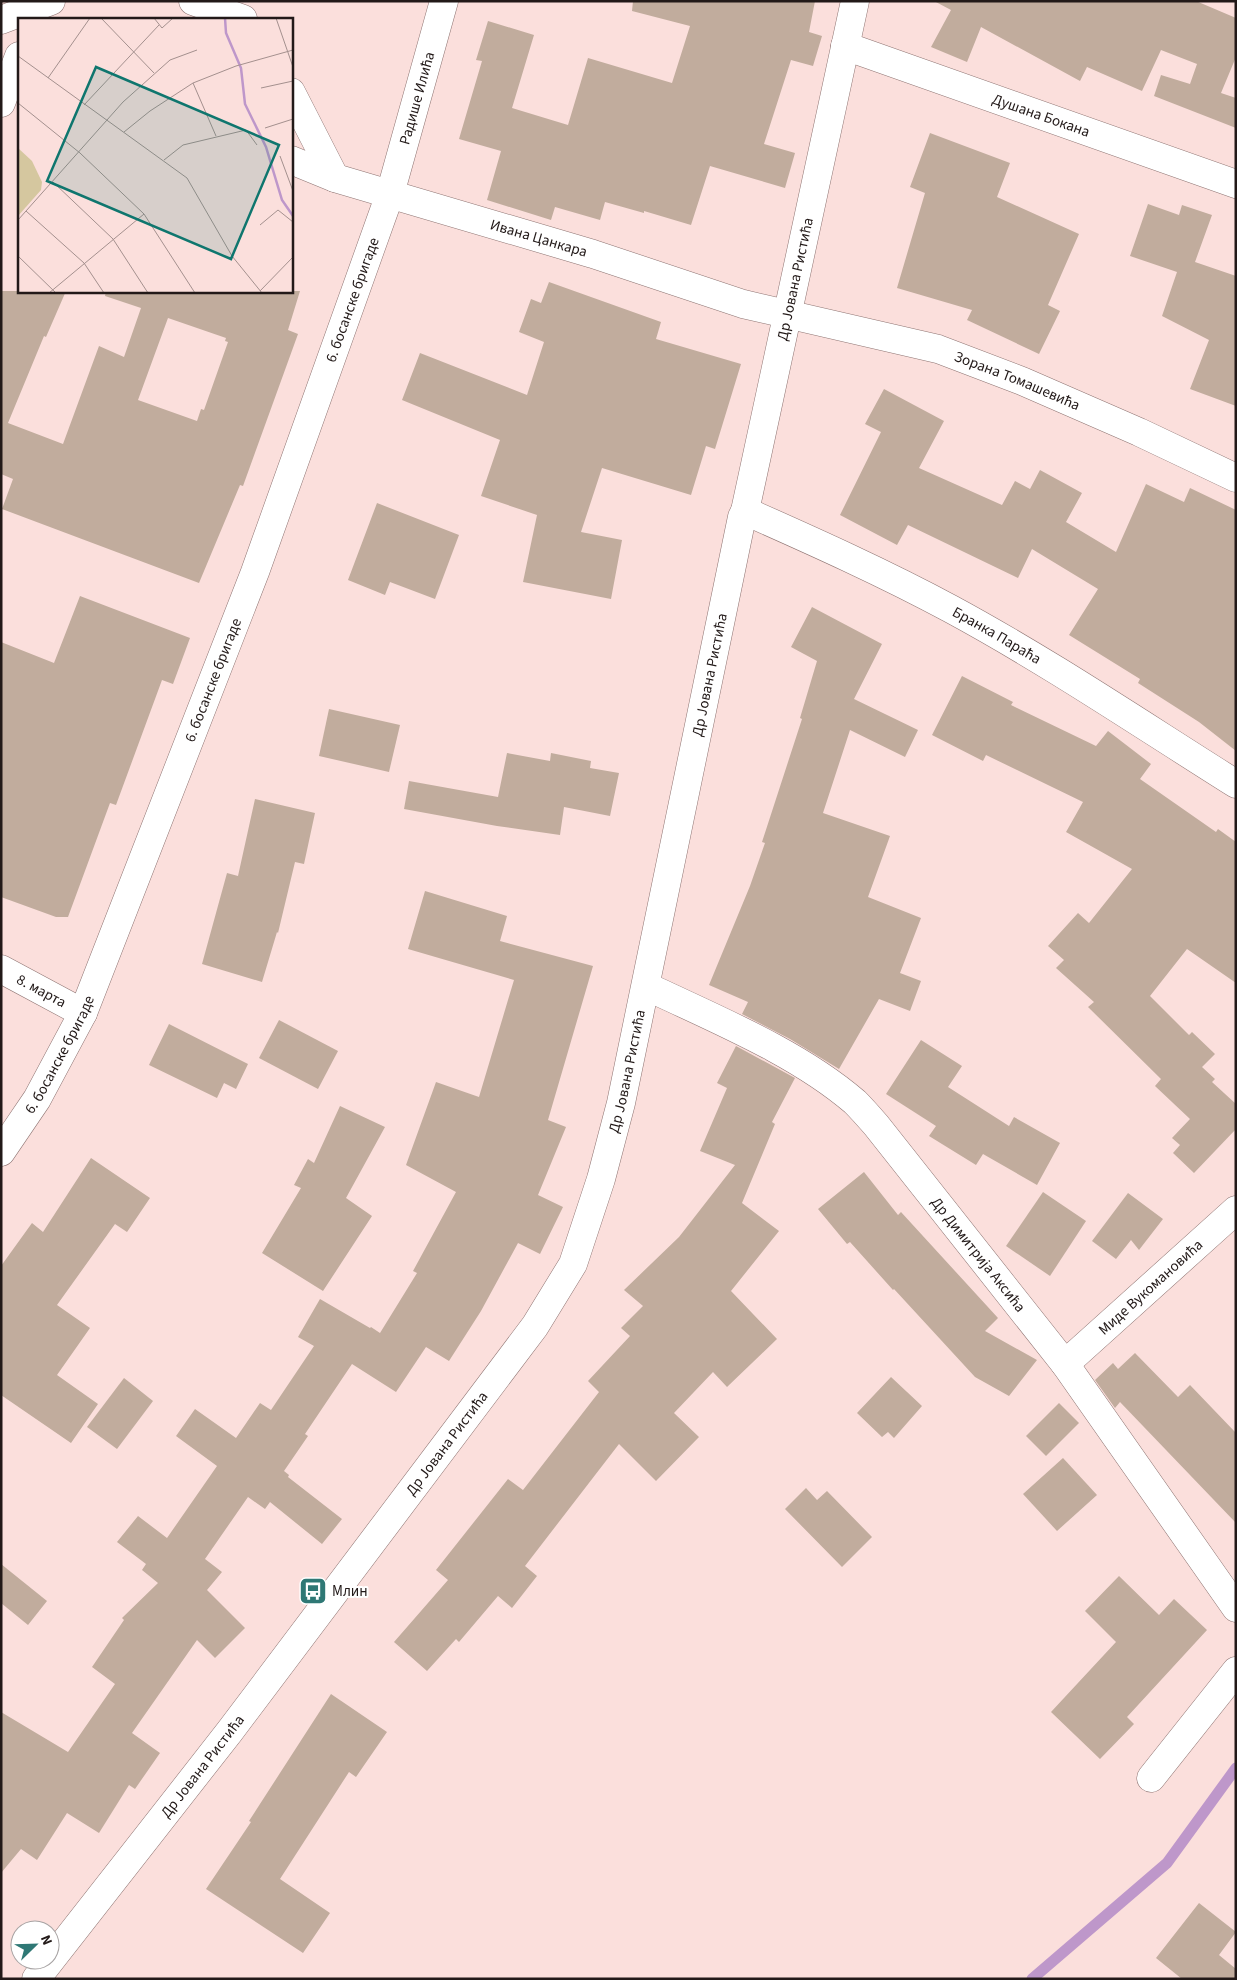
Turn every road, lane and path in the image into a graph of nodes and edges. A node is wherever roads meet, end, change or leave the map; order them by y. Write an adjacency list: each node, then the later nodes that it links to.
1 (51, 1): 6 (street)
2 (193, 1): 5 (street)
3 (444, 1): 16 (street, Радише Илића)
4 (855, 1): 8 (street, Др Јована Ристића)
5 (240, 18)
6 (1, 20)
7 (1, 46): 9 (street)
8 (845, 46): 15 (street, Душана Бокана); 17 (street, Др Јована Ристића)
9 (18, 52)
10 (18, 59): 12 (street)
11 (292, 94): 14 (street)
12 (1, 104)
13 (292, 160): 14 (street, Ивана Цанкара)
14 (336, 178): 16 (street, Ивана Цанкара)
15 (1236, 184)
16 (390, 194): 17 (street, Ивана Цанкара); 23 (street, 6. босанске бригаде)
17 (788, 316): 18 (street, Зорана Томашевића); 19 (street, Др Јована Ристића)
18 (1236, 478)
19 (746, 511): 20 (street, Бранка Параћа); 22 (street, Др Јована Ристића)
20 (1236, 784)
21 (1, 969): 23 (street, 8. марта)
22 (646, 986): 26 (street, Др Димитрија Аксића); 30 (street, Др Јована Ристића)
23 (83, 1013): 24 (street, 6. босанске бригаде)
24 (1, 1152)
25 (1236, 1210): 26 (street, Миде Вукомановића)
26 (1065, 1364): 27 (street, Др Димитрија Аксића)
27 (1236, 1608)
28 (1236, 1671): 29 (street)
29 (1151, 1778)
30 (36, 1979)

